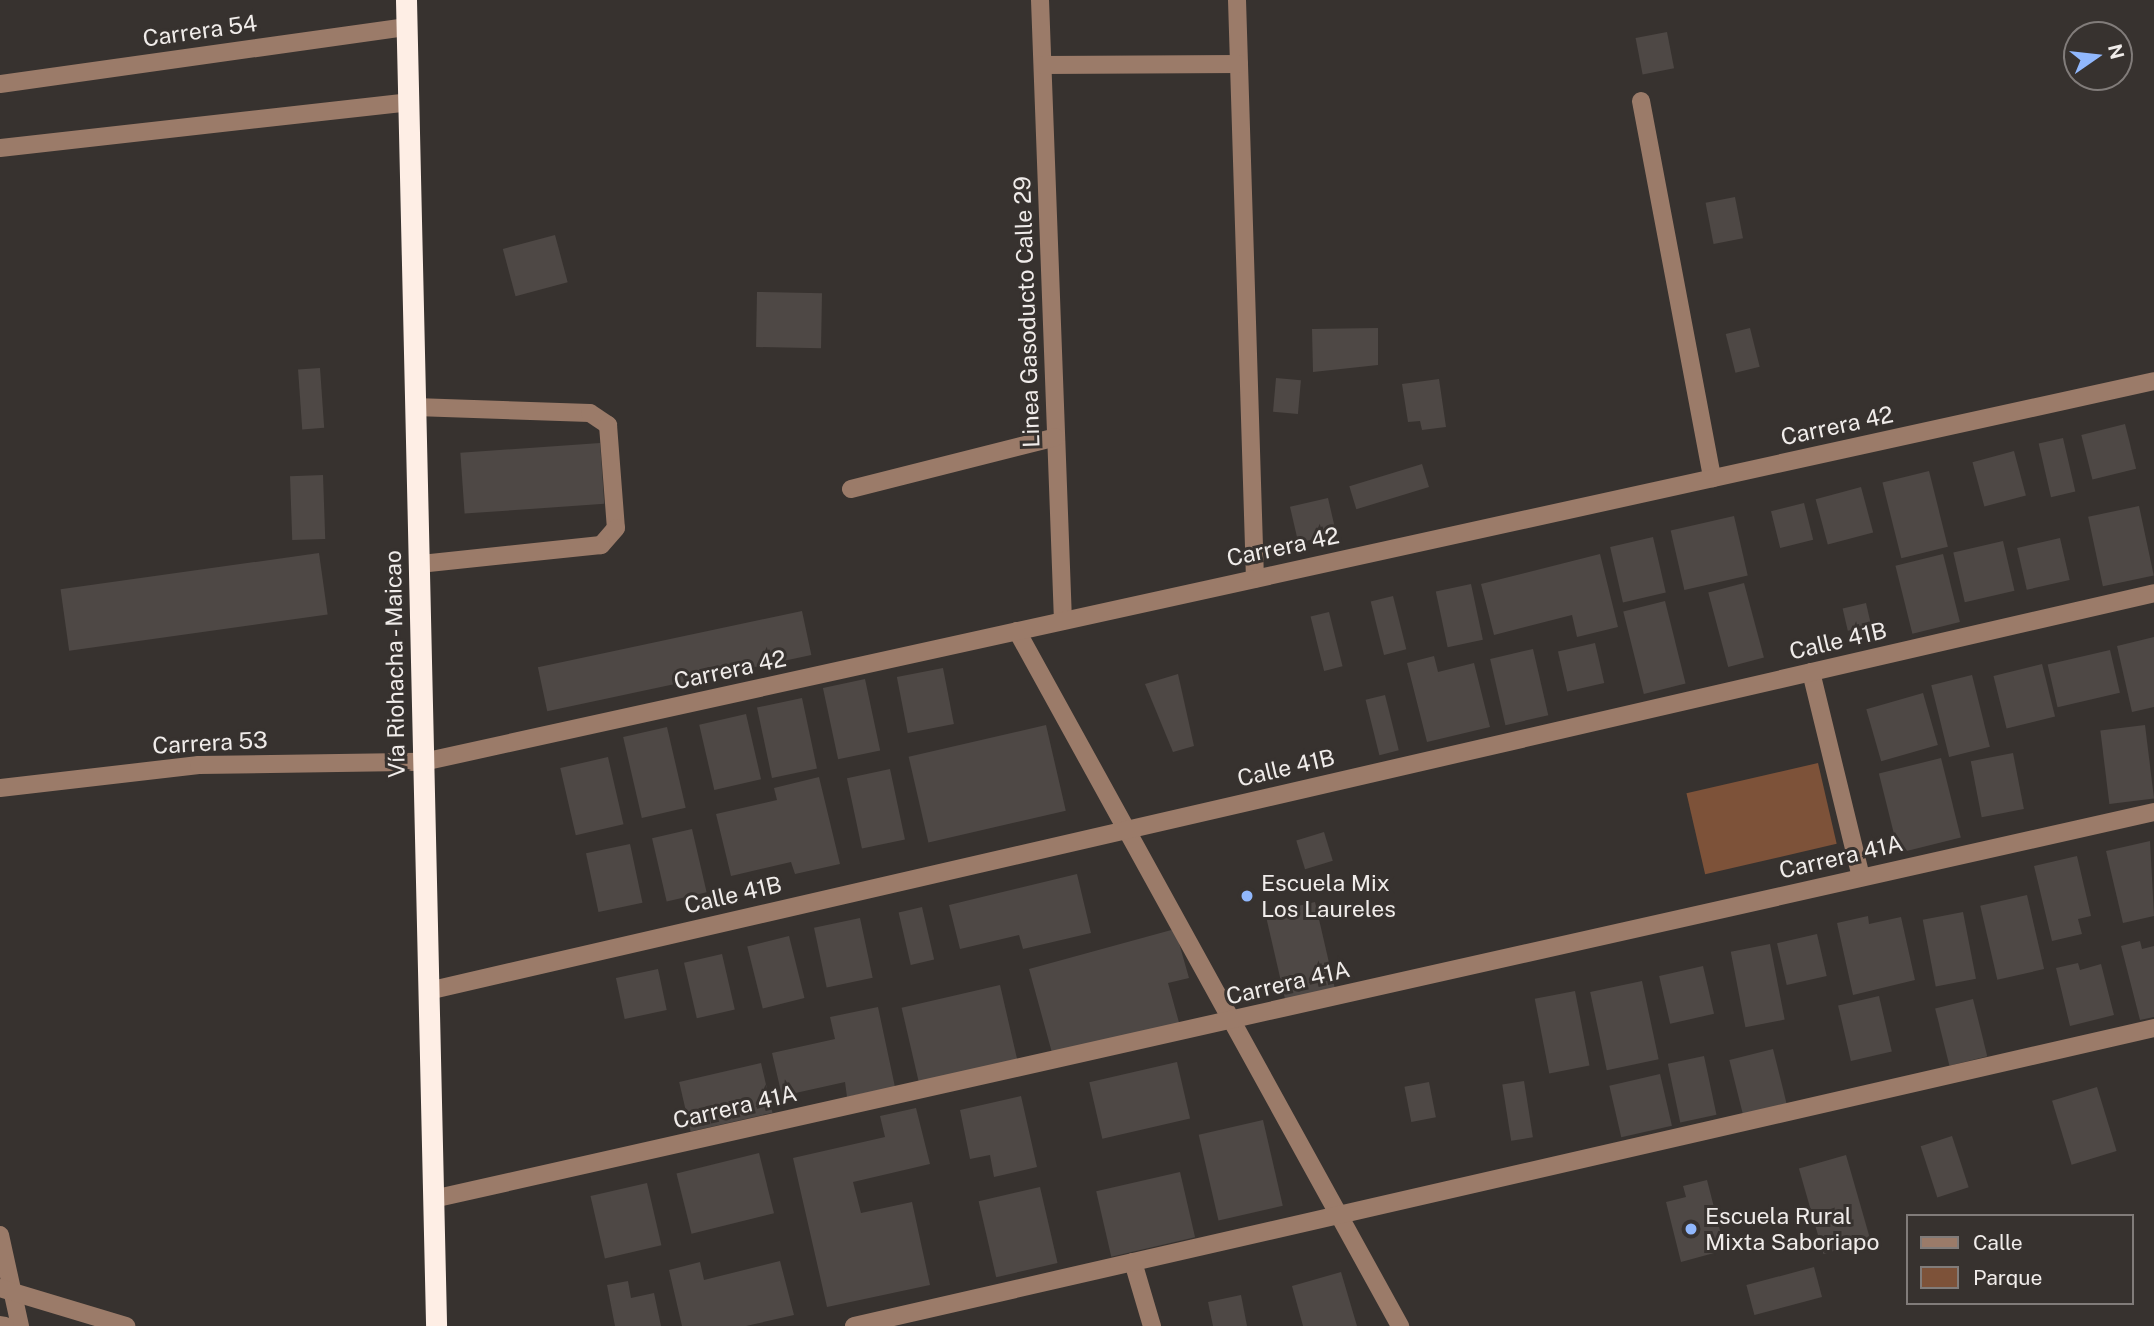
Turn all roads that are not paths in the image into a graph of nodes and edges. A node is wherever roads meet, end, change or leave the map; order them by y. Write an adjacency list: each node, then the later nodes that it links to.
1 (406, 0): 4 (highway, Vía Riohacha - Maicao)
2 (1040, 0): 6 (street, Linea Gasoducto Calle 29)
3 (1237, 0): 5 (street)
4 (407, 27): 7 (street, Carrera 54); 9 (highway, Vía Riohacha - Maicao)
5 (1239, 64): 6 (street); 17 (street)
6 (1043, 65): 13 (street, Linea Gasoducto Calle 29)
7 (0, 84)
8 (1641, 101): 14 (street)
9 (408, 102): 10 (street); 12 (highway, Vía Riohacha - Maicao)
10 (0, 148)
11 (2154, 381): 14 (street, Carrera 42)
12 (415, 407): 16 (highway, Vía Riohacha - Maicao); 16 (street)
13 (1056, 437): 15 (street); 19 (street, Linea Gasoducto Calle 29)
14 (1712, 478): 17 (street, Carrera 42)
15 (851, 489)
16 (419, 564): 22 (highway, Vía Riohacha - Maicao)
17 (1255, 579): 19 (street, Carrera 42)
18 (2154, 593): 21 (street, Calle 41B)
19 (1063, 621): 20 (street, Carrera 42)
20 (1017, 631): 22 (street, Carrera 42); 25 (street)
21 (1811, 672): 25 (street, Calle 41B); 26 (street)
22 (423, 762): 23 (street, Carrera 53); 27 (highway, Vía Riohacha - Maicao)
23 (0, 788)
24 (2154, 812): 26 (street, Carrera 41A)
25 (1127, 829): 27 (street, Calle 41B); 28 (street)
26 (1861, 877): 28 (street, Carrera 41A)
27 (428, 991): 30 (highway, Vía Riohacha - Maicao)
28 (1232, 1021): 30 (street, Carrera 41A); 31 (street)
29 (2154, 1028): 31 (street)
30 (433, 1199): 37 (highway, Vía Riohacha - Maicao)
31 (1339, 1216): 33 (street); 40 (street)
32 (0, 1235): 34 (street)
33 (1133, 1262): 38 (street); 39 (street)
34 (8, 1289): 35 (street); 36 (street)
35 (20, 1326)
36 (126, 1326)
37 (436, 1326)
38 (854, 1326)
39 (1152, 1326)
40 (1400, 1326)

